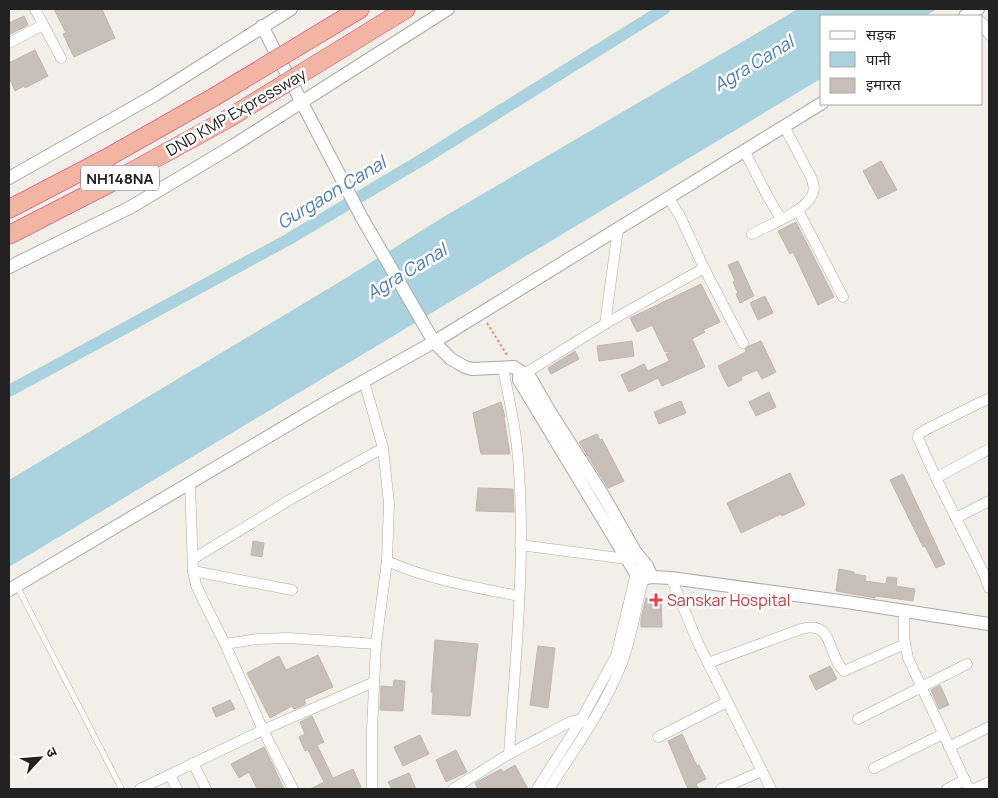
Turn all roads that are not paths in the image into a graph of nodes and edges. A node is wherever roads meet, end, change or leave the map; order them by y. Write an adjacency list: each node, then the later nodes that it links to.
1 (35, 9): 6 (street)
2 (291, 9): 7 (street)
3 (360, 9): 16 (highway, DND KMP Expressway / NH148NA, bridge)
4 (406, 9): 21 (highway, DND KMP Expressway / NH148NA, bridge)
5 (448, 9): 10 (street)
6 (43, 25): 8 (street); 9 (street)
7 (262, 26): 10 (street); 14 (street)
8 (9, 43)
9 (61, 58)
10 (301, 102): 22 (street); 26 (street)
11 (820, 104): 12 (street)
12 (784, 126): 13 (street); 17 (street)
13 (744, 150): 15 (street); 18 (street)
14 (9, 178)
15 (668, 197): 19 (street); 23 (street)
16 (9, 209)
17 (798, 210): 18 (street); 24 (street)
18 (781, 219): 20 (street)
19 (618, 228): 25 (street); 26 (street)
20 (752, 234)
21 (9, 235)
22 (9, 267)
23 (704, 268): 25 (street); 27 (street)
24 (843, 297)
25 (605, 324): 28 (street)
26 (434, 342): 28 (street); 29 (street)
27 (742, 343)
28 (515, 370): 37 (street); 39 (street); 42 (street)
29 (364, 381): 31 (street); 34 (street)
30 (989, 399): 33 (street)
31 (383, 448): 38 (street); 40 (street)
32 (989, 449): 33 (street)
33 (936, 478): 36 (street)
34 (190, 482): 38 (street); 44 (street)
35 (989, 501): 36 (street)
36 (956, 518): 45 (street)
37 (520, 545): 39 (street); 47 (street)
38 (193, 559): 41 (street)
39 (627, 559): 42 (street)
40 (388, 561): 47 (street); 51 (street)
41 (193, 571): 46 (street); 50 (street)
42 (644, 571): 43 (street); 59 (street); 60 (street)
43 (671, 578): 48 (street); 53 (street)
44 (13, 588): 73 (lane)
45 (989, 588)
46 (292, 590)
47 (520, 596): 66 (street)
48 (904, 610): 49 (street); 52 (street)
49 (989, 624)
50 (225, 644): 51 (street); 62 (street)
51 (376, 644): 55 (street)
52 (904, 644): 53 (street); 56 (street)
53 (708, 663): 57 (street)
54 (968, 664): 56 (street)
55 (374, 682): 62 (street); 78 (street)
56 (920, 687): 58 (street); 63 (street)
57 (727, 702): 64 (street); 69 (street)
58 (858, 719)
59 (581, 720): 60 (street); 66 (street); 80 (street)
60 (590, 726): 81 (street)
61 (989, 727): 65 (street)
62 (263, 730): 67 (street); 77 (street)
63 (943, 734): 65 (street); 68 (street)
64 (658, 737)
65 (949, 747): 72 (street)
66 (509, 754): 79 (street)
67 (193, 763): 70 (street); 76 (street)
68 (874, 768)
69 (762, 771): 82 (street); 83 (street)
70 (170, 775): 74 (street); 75 (street)
71 (989, 782): 85 (street)
72 (967, 785): 84 (street)
73 (121, 788)
74 (140, 789)
75 (177, 789)
76 (206, 789)
77 (293, 789)
78 (372, 789)
79 (452, 789)
80 (537, 789)
81 (549, 789)
82 (721, 789)
83 (771, 789)
84 (947, 789)
85 (974, 789)

